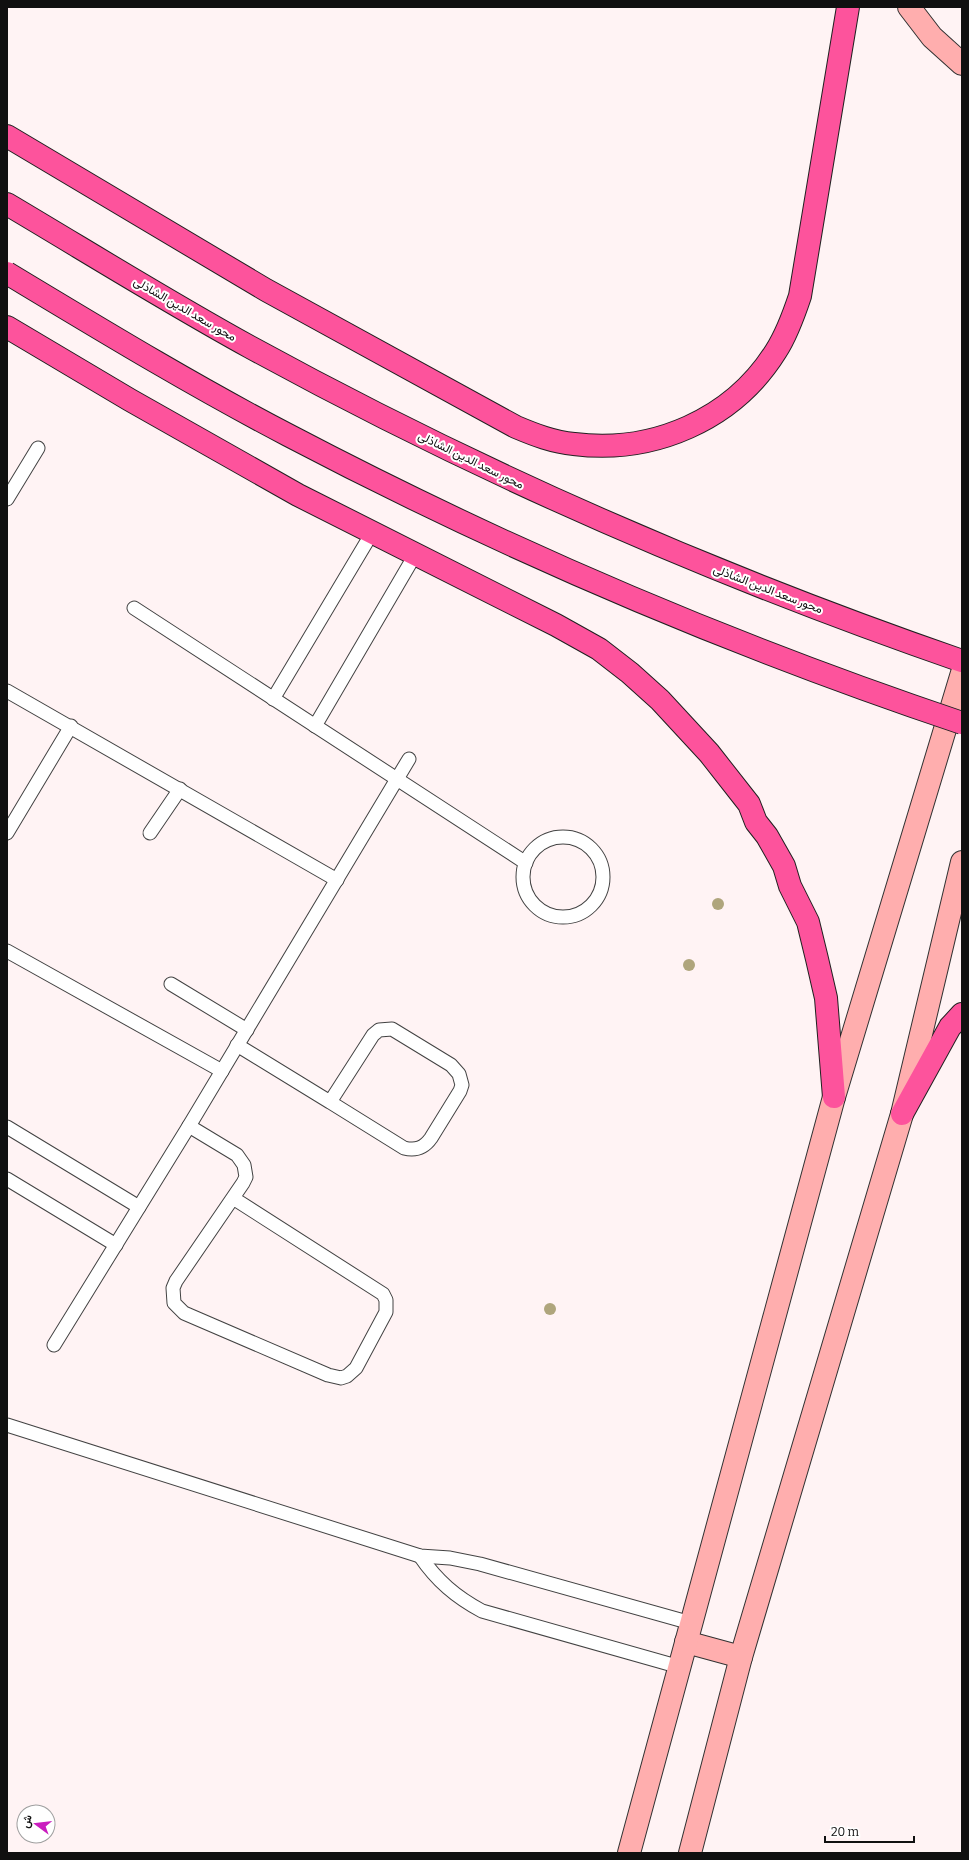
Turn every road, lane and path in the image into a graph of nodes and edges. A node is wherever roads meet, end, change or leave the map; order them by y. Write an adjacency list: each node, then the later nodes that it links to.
1 (848, 7): 4 (highway)
2 (909, 7): 3 (main road)
3 (962, 64)
4 (7, 136)
5 (7, 204): 13 (highway, محور سعد الدين الشاذلى)
6 (7, 273): 17 (highway, bridge)
7 (7, 327): 10 (highway)
8 (38, 448): 9 (lane)
9 (7, 499)
10 (372, 533): 11 (highway); 16 (lane)
11 (416, 555): 19 (lane); 34 (highway)
12 (134, 608): 16 (lane)
13 (962, 660)
14 (962, 672): 34 (main road)
15 (7, 691): 18 (lane)
16 (273, 699): 19 (lane)
17 (962, 723)
18 (70, 726): 22 (lane); 23 (lane)
19 (315, 726): 21 (lane)
20 (409, 760): 21 (lane)
21 (397, 779): 26 (lane); 27 (lane)
22 (180, 789): 24 (lane); 27 (lane)
23 (7, 833)
24 (150, 833)
25 (962, 862): 36 (main road)
26 (526, 863): 26 (lane)
27 (337, 880): 31 (lane)
28 (7, 952): 33 (lane)
29 (171, 984): 31 (lane)
30 (962, 1014): 36 (highway)
31 (247, 1030): 32 (lane)
32 (237, 1045): 33 (lane); 35 (lane)
33 (222, 1071): 37 (lane)
34 (834, 1098): 46 (main road)
35 (330, 1102): 35 (lane)
36 (902, 1114): 47 (main road)
37 (189, 1126): 40 (lane); 41 (lane)
38 (7, 1127): 41 (lane)
39 (7, 1179): 42 (lane)
40 (233, 1198): 40 (lane)
41 (139, 1207): 42 (lane)
42 (116, 1245): 43 (lane)
43 (54, 1345)
44 (7, 1425): 45 (lane)
45 (420, 1556): 46 (lane); 48 (lane)
46 (689, 1632): 47 (main road); 48 (main road)
47 (741, 1657): 50 (main road)
48 (680, 1667): 49 (main road)
49 (630, 1853)
50 (690, 1853)

